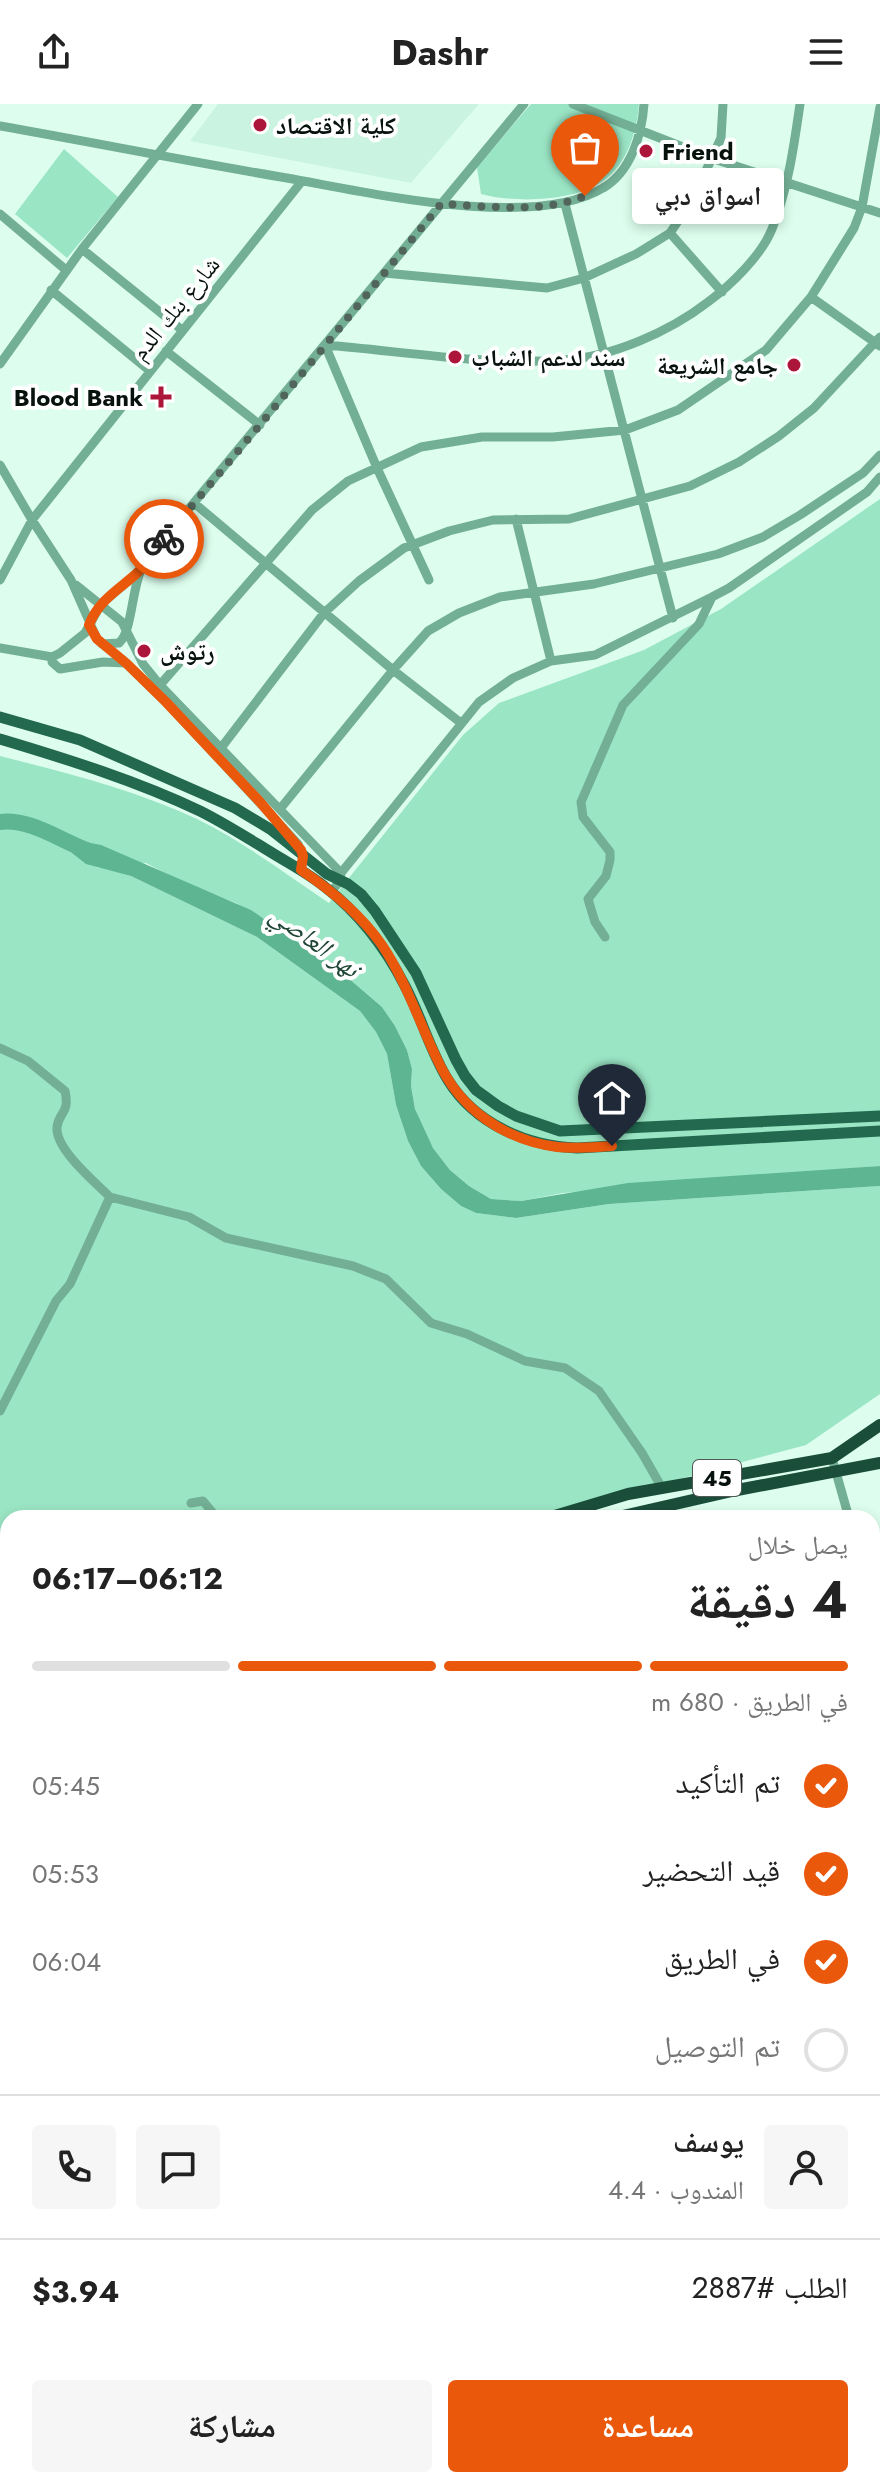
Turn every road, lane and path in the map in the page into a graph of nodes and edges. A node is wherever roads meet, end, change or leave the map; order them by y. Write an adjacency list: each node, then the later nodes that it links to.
1 (198, 104): 11 (street)
2 (524, 104): 15 (street)
3 (573, 104): 10 (street)
4 (644, 104): 10 (street)
5 (723, 104): 12 (street)
6 (800, 104): 14 (street)
7 (880, 107): 8 (street)
8 (878, 124): 17 (street)
9 (0, 126): 11 (street)
10 (640, 131): 12 (street); 16 (street)
11 (156, 156): 13 (street); 21 (street)
12 (711, 158): 14 (street); 20 (street)
13 (302, 181): 15 (street); 28 (street, شارع بنك الدم)
14 (786, 184): 17 (street); 26 (street)
15 (441, 204): 16 (street); 23 (street)
16 (565, 204): 24 (street)
17 (862, 207): 18 (street); 27 (street)
18 (880, 213)
19 (0, 214): 22 (street)
20 (670, 233): 24 (street); 26 (street)
21 (82, 249): 22 (street); 28 (street)
22 (66, 270): 25 (street)
23 (384, 273): 24 (street); 30 (street)
24 (584, 278): 32 (street)
25 (51, 290): 33 (street); 34 (street)
26 (722, 292): 32 (street)
27 (811, 297): 29 (street); 36 (street)
28 (182, 330): 31 (street, شارع بنك الدم)
29 (879, 342): 41 (street)
30 (325, 345): 32 (street); 35 (street); 39 (street)
31 (166, 351): 34 (street, شارع بنك الدم); 35 (street)
32 (605, 351): 36 (street)
33 (0, 364)
34 (150, 371): 44 (street, شارع بنك الدم)
35 (260, 425): 42 (street)
36 (625, 430): 39 (street); 41 (street)
37 (880, 455): 47 (street)
38 (0, 465): 44 (street)
39 (377, 468): 45 (street); 46 (street)
40 (880, 477): 53 (street)
41 (641, 498): 43 (street); 47 (street)
42 (194, 503): 46 (street); 48 (street)
43 (516, 519): 45 (street); 52 (street)
44 (32, 520): 49 (street, شارع بنك الدم); 50 (street)
45 (411, 545): 51 (street); 55 (street)
46 (265, 563): 55 (street); 65 (street)
47 (659, 567): 52 (street); 56 (street)
48 (139, 572): 54 (street); 58 (street)
49 (0, 580)
50 (71, 580): 54 (street); 57 (street)
51 (429, 580)
52 (533, 593): 62 (street); 64 (street)
53 (712, 597): 56 (street); 76 (street)
54 (101, 604): 57 (street); 58 (street)
55 (324, 613): 64 (street); 69 (street)
56 (673, 618): 62 (street)
57 (89, 625): 59 (street); 61 (street)
58 (127, 630): 59 (street); 65 (street)
59 (102, 644): 63 (street)
60 (0, 648): 61 (street)
61 (52, 657): 63 (street)
62 (551, 661): 67 (street)
63 (126, 663): 70 (street)
64 (393, 670): 67 (street); 70 (street)
65 (160, 685): 69 (street)
66 (0, 717): 71 (main road)
67 (461, 723): 74 (street)
68 (4, 741): 73 (main road)
69 (221, 748): 70 (street)
70 (274, 810): 71 (main road); 72 (street); 74 (street)
71 (257, 821): 72 (main road)
72 (303, 856): 73 (street); 74 (main road)
73 (301, 870): 75 (main road)
74 (340, 877): 75 (street); 78 (main road)
75 (331, 892): 79 (main road)
76 (605, 937)
77 (0, 1048): 80 (street)
78 (880, 1116)
79 (880, 1131)
80 (110, 1197): 81 (street); 86 (street)
81 (0, 1411)
82 (880, 1425): 83 (highway, 45)
83 (832, 1458): 85 (street); 86 (highway, 45)
84 (880, 1463): 85 (highway, 45)
85 (835, 1472): 90 (highway, 45); 91 (street)
86 (662, 1488): 89 (highway, 45)
87 (191, 1503): 88 (street)
88 (210, 1510)
89 (575, 1510)
90 (656, 1510)
91 (847, 1510)

